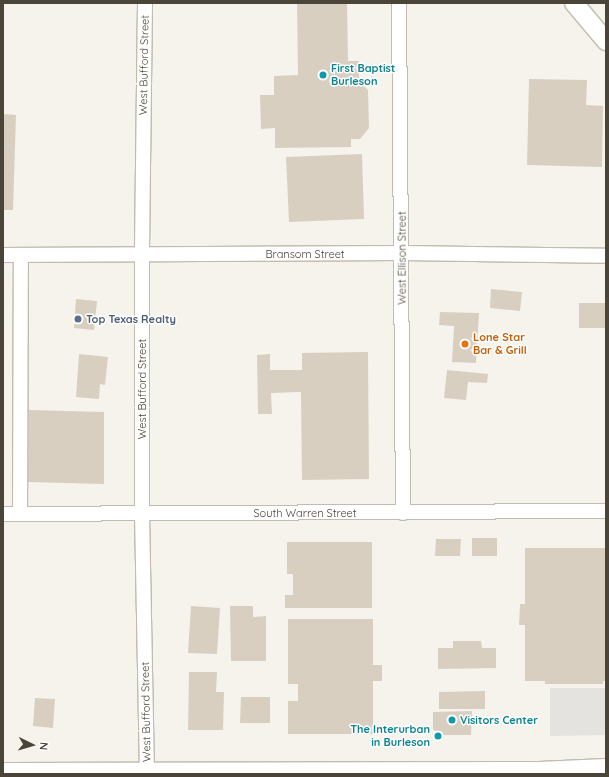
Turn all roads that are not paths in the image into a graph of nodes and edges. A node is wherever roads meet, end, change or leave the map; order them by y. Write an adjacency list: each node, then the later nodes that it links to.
1 (144, 3): 6 (street, West Bufford Street)
2 (399, 3): 5 (street, West Ellison Street)
3 (574, 3): 4 (street)
4 (606, 41)
5 (402, 253): 6 (street, Bransom Street); 9 (street, Bransom Street); 12 (street, West Ellison Street)
6 (142, 254): 8 (street, Bransom Street); 11 (street, West Bufford Street)
7 (3, 255): 8 (street, Bransom Street)
8 (22, 255): 14 (street)
9 (606, 256)
10 (606, 512): 12 (street, South Warren Street)
11 (142, 513): 12 (street, South Warren Street); 14 (street, South Warren Street); 18 (street, West Bufford Street)
12 (403, 513)
13 (3, 514): 14 (street, South Warren Street)
14 (20, 514)
15 (606, 766): 17 (street)
16 (3, 770): 18 (street)
17 (404, 771): 18 (street)
18 (147, 772)

